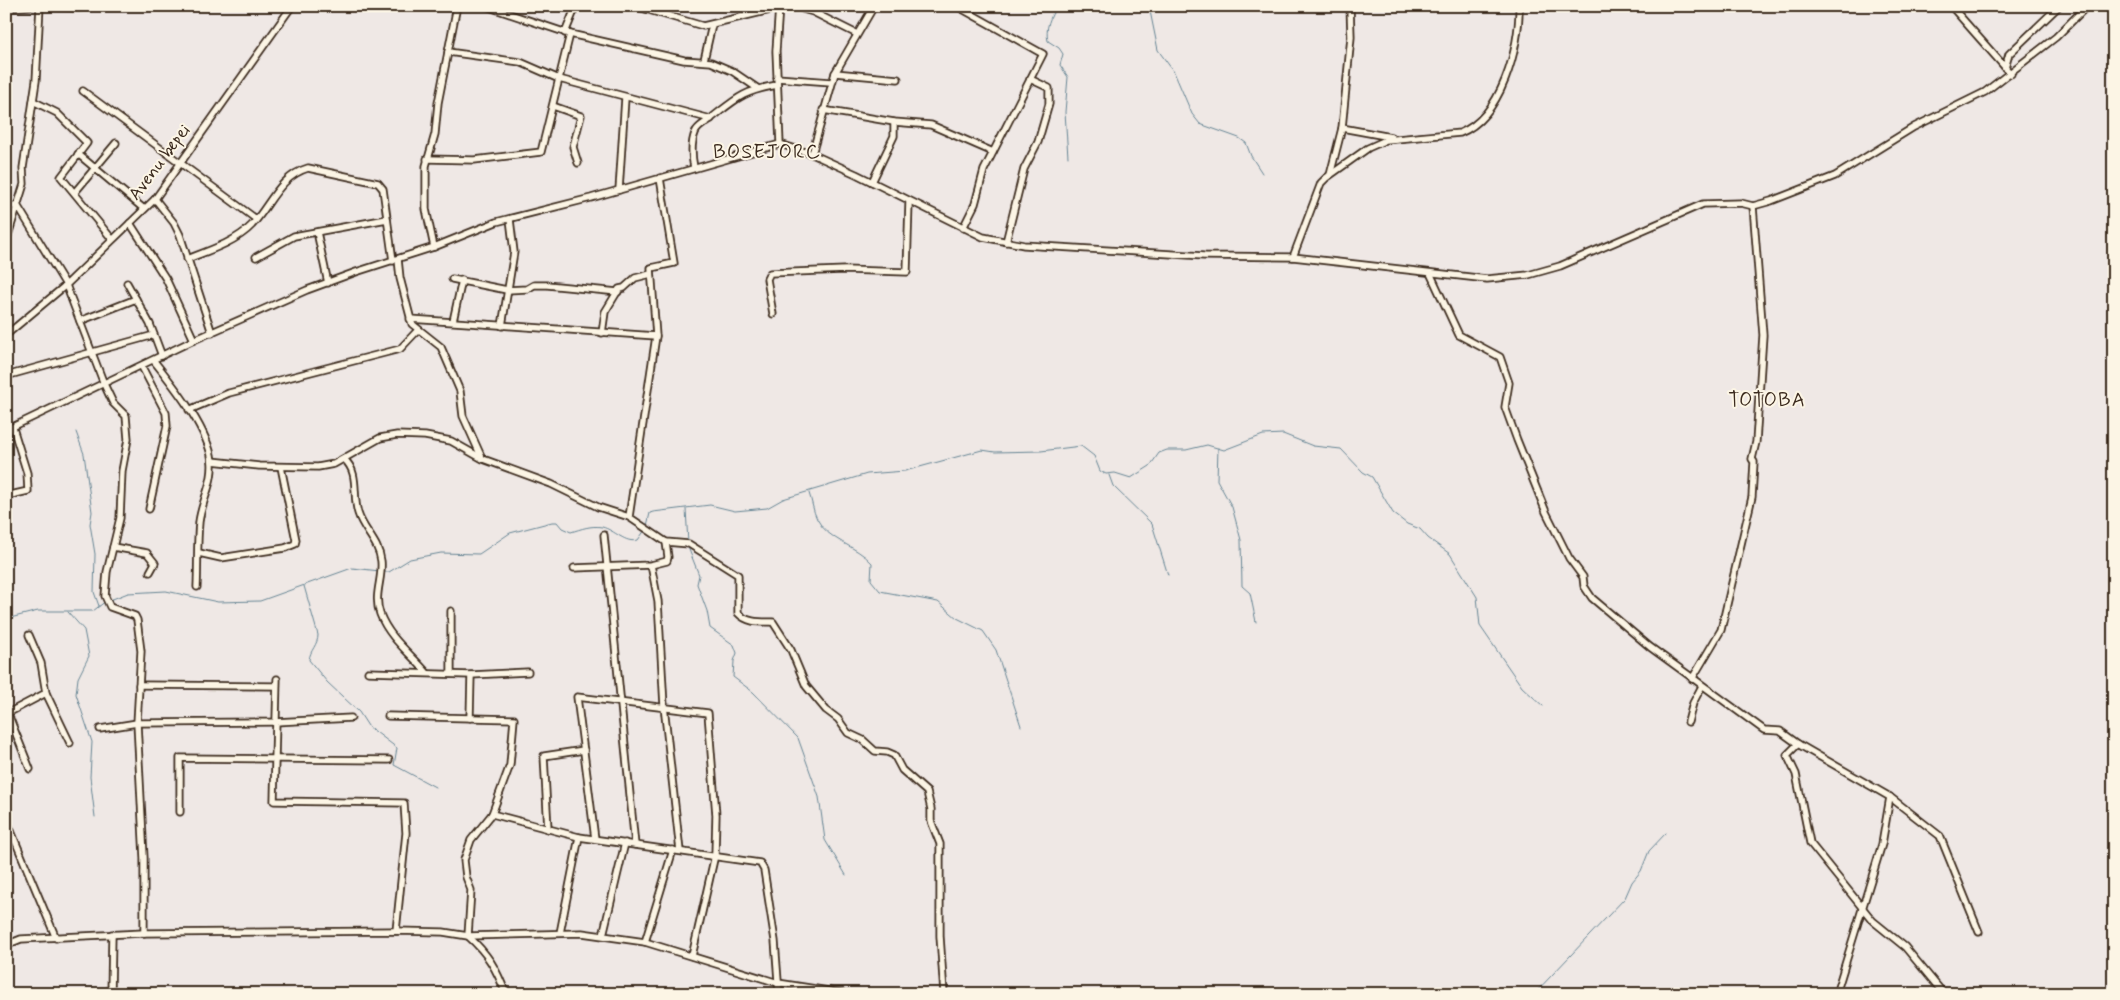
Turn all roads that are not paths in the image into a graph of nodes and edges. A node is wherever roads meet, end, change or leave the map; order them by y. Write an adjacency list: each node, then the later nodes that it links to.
1 (31, 6): 19 (street)
2 (40, 6): 40 (street)
3 (50, 6): 17 (street)
4 (98, 6): 17 (street)
5 (292, 6): 54 (street, Avenu bepei)
6 (457, 6): 26 (street)
7 (486, 6): 21 (street)
8 (576, 6): 24 (street)
9 (635, 6): 20 (street)
10 (874, 6): 25 (street)
11 (957, 6): 34 (street)
12 (1350, 6): 45 (street)
13 (1519, 6): 46 (street)
14 (1951, 6): 28 (street)
15 (2059, 6): 28 (street)
16 (2087, 6): 30 (street)
17 (78, 7)
18 (779, 7): 22 (street); 23 (street); 31 (street)
19 (6, 8)
20 (652, 8): 23 (street)
21 (506, 9): 24 (street)
22 (814, 9): 25 (street)
23 (712, 25): 27 (street)
24 (568, 34): 27 (street); 32 (street)
25 (857, 34): 29 (street)
26 (448, 52): 32 (street); 52 (street)
27 (704, 60): 37 (street)
28 (2005, 68): 30 (street)
29 (835, 73): 33 (street); 35 (street)
30 (2011, 74): 65 (street)
31 (777, 78): 35 (street); 36 (street)
32 (559, 79): 39 (street); 41 (street)
33 (898, 79)
34 (1030, 79): 49 (street); 76 (street)
35 (831, 82): 42 (street)
36 (777, 85): 37 (street); 48 (street)
37 (757, 88): 43 (street)
38 (83, 91): 54 (street)
39 (625, 98): 43 (street); 60 (street)
40 (34, 101): 50 (street); 64 (street)
41 (553, 106): 52 (street); 53 (street)
42 (823, 110): 44 (street); 51 (street)
43 (711, 119): 56 (street)
44 (894, 122): 49 (street); 59 (street)
45 (1342, 128): 46 (street); 57 (street)
46 (1395, 138): 57 (street)
47 (116, 143): 55 (street)
48 (780, 144): 51 (street); 56 (street)
49 (993, 152): 72 (street)
50 (78, 154): 55 (street); 61 (street)
51 (812, 154): 59 (street)
52 (427, 159): 77 (street)
53 (578, 163)
54 (180, 164): 62 (street, Avenu bepei); 69 (street)
55 (95, 168): 61 (street); 67 (street)
56 (694, 168): 58 (street)
57 (1330, 175): 79 (street)
58 (660, 178): 60 (street); 83 (street)
59 (872, 182): 63 (street)
60 (619, 190): 68 (street)
61 (75, 192): 74 (street)
62 (154, 198): 67 (street, Avenu bepei); 80 (street)
63 (908, 202): 72 (street); 92 (street)
64 (17, 205): 66 (street); 75 (street); 88 (street)
65 (1753, 206): 82 (street); 136 (street)
66 (6, 207)
67 (144, 209): 71 (street, Avenu bepei)
68 (510, 218): 77 (street); 89 (street)
69 (256, 219): 70 (street); 80 (street)
70 (387, 219): 73 (street); 81 (street)
71 (130, 223): 74 (street, Avenu bepei); 103 (street)
72 (963, 228): 76 (street)
73 (317, 232): 78 (street); 86 (street)
74 (112, 239): 88 (street, Avenu bepei)
75 (6, 242)
76 (1006, 242): 79 (street)
77 (434, 248): 81 (street)
78 (256, 257)
79 (1293, 257): 82 (street)
80 (187, 259): 98 (street)
81 (395, 260): 86 (street); 93 (street)
82 (1430, 273): 136 (street)
83 (651, 274): 90 (street); 102 (street)
84 (452, 278): 85 (street)
85 (462, 280): 89 (street); 95 (street)
86 (328, 282): 98 (street)
87 (127, 283): 91 (street)
88 (66, 285): 94 (street); 100 (street, Avenu bepei)
89 (507, 290): 90 (street); 96 (street)
90 (618, 292): 99 (street)
91 (136, 299): 94 (street); 101 (street)
92 (773, 314)
93 (410, 319): 95 (street); 97 (street)
94 (80, 321): 104 (street)
95 (453, 322): 96 (street)
96 (502, 326): 99 (street)
97 (418, 330): 110 (street); 114 (street)
98 (212, 333): 103 (street)
99 (602, 333): 102 (street)
100 (6, 335)
101 (154, 335): 104 (street); 105 (street)
102 (656, 336): 119 (street)
103 (194, 340): 105 (street)
104 (93, 354): 108 (street); 109 (street)
105 (162, 356): 106 (street)
106 (154, 361): 107 (street); 110 (street)
107 (142, 367): 109 (street); 118 (street)
108 (6, 376)
109 (104, 384): 111 (street); 122 (street)
110 (189, 410): 115 (street)
111 (13, 428): 112 (street); 117 (street)
112 (6, 430)
113 (344, 459): 114 (street); 116 (street); 133 (street)
114 (483, 459): 119 (street)
115 (212, 461): 116 (street); 123 (street)
116 (281, 466): 123 (street)
117 (6, 496)
118 (149, 509)
119 (629, 517): 121 (street)
120 (604, 535): 125 (street)
121 (666, 542): 124 (street); 185 (street)
122 (114, 548): 127 (street); 137 (street)
123 (199, 553): 128 (street)
124 (651, 565): 125 (street); 141 (street)
125 (608, 566): 126 (street); 140 (street)
126 (574, 568)
127 (150, 572)
128 (197, 586)
129 (451, 611): 134 (street)
130 (29, 635): 139 (street)
131 (368, 672): 133 (street)
132 (528, 672): 135 (street)
133 (427, 674): 134 (street)
134 (451, 674): 135 (street)
135 (471, 675): 145 (street)
136 (1692, 679): 138 (street)
137 (139, 686): 146 (street); 148 (street)
138 (1702, 686): 147 (street); 151 (street)
139 (46, 693): 142 (street); 150 (street)
140 (622, 701): 141 (street); 152 (street); 164 (street)
141 (664, 706): 166 (street); 167 (street)
142 (7, 712): 155 (street)
143 (388, 716): 145 (street)
144 (351, 718): 146 (street)
145 (470, 718): 158 (street)
146 (275, 722): 148 (street); 153 (street)
147 (1688, 722)
148 (137, 723): 149 (street); 172 (street)
149 (100, 730)
150 (70, 743)
151 (1798, 744): 156 (street); 168 (street)
152 (584, 750): 160 (street); 162 (street)
153 (275, 760): 154 (street); 157 (street); 169 (street)
154 (389, 760)
155 (30, 769)
156 (1890, 797): 168 (street); 171 (street)
157 (180, 812)
158 (492, 814): 160 (street); 175 (street)
159 (6, 819): 176 (street)
160 (548, 829): 161 (street)
161 (579, 837): 162 (street); 170 (street)
162 (594, 839): 163 (street)
163 (625, 843): 164 (street); 174 (street)
164 (635, 845): 165 (street)
165 (673, 850): 166 (street); 177 (street)
166 (680, 851): 167 (street)
167 (715, 855): 179 (street); 180 (street)
168 (1864, 909): 186 (street); 187 (street)
169 (396, 932): 172 (street); 175 (street)
170 (560, 932): 174 (street); 175 (street)
171 (1979, 932)
172 (144, 933): 173 (street)
173 (112, 934): 176 (street); 181 (street)
174 (603, 935): 177 (street)
175 (468, 936): 182 (street)
176 (56, 938): 178 (street)
177 (645, 942): 179 (street)
178 (6, 945)
179 (692, 956): 180 (street)
180 (778, 983): 183 (street); 184 (street)
181 (110, 994)
182 (506, 994)
183 (779, 994)
184 (848, 994)
185 (944, 994)
186 (1836, 994)
187 (1944, 994)

